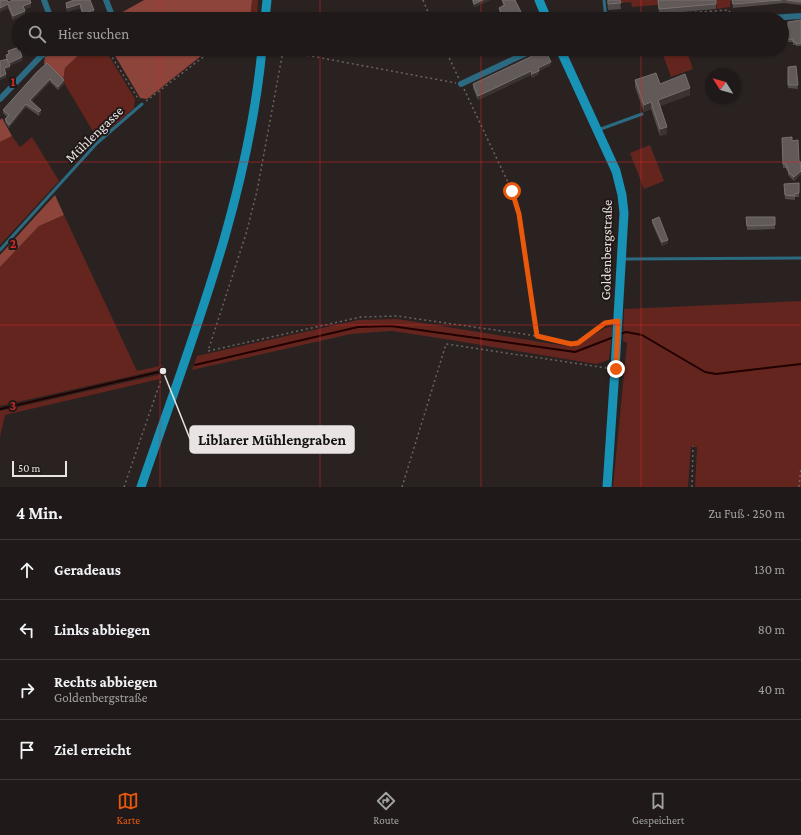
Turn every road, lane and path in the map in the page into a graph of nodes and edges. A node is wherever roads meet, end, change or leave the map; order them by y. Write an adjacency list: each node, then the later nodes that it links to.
1 (44, 0): 7 (street)
2 (106, 0): 8 (street)
3 (267, 0): 9 (street)
4 (423, 0): 10 (path)
5 (538, 0): 11 (street)
6 (604, 0): 12 (lane)
7 (48, 12)
8 (111, 12)
9 (266, 12)
10 (428, 12)
11 (544, 12)
12 (605, 12)
13 (702, 12): 14 (path)
14 (730, 12)
15 (801, 16): 16 (street)
16 (789, 17)
17 (41, 56): 27 (street)
18 (112, 56): 28 (path)
19 (204, 56): 28 (path, Mühlengasse)
20 (261, 56): 41 (street)
21 (282, 56): 35 (path)
22 (310, 56): 26 (path)
23 (448, 56): 26 (path)
24 (520, 56): 26 (street)
25 (563, 56): 30 (street, Goldenbergstraße)
26 (462, 84): 35 (path)
27 (0, 99)
28 (142, 104): 31 (lane, Mühlengasse)
29 (642, 114): 30 (lane)
30 (596, 131): 33 (street, Goldenbergstraße)
31 (0, 250)
32 (801, 258): 33 (lane)
33 (622, 260): 34 (street, Goldenbergstraße)
34 (618, 323): 35 (path); 36 (street, Goldenbergstraße)
35 (537, 336)
36 (616, 369): 42 (path); 43 (street, Goldenbergstraße)
37 (162, 380): 40 (path)
38 (693, 446): 44 (path)
39 (801, 467): 45 (path)
40 (124, 487)
41 (142, 487)
42 (402, 487)
43 (607, 487)
44 (692, 487)
45 (799, 487)

